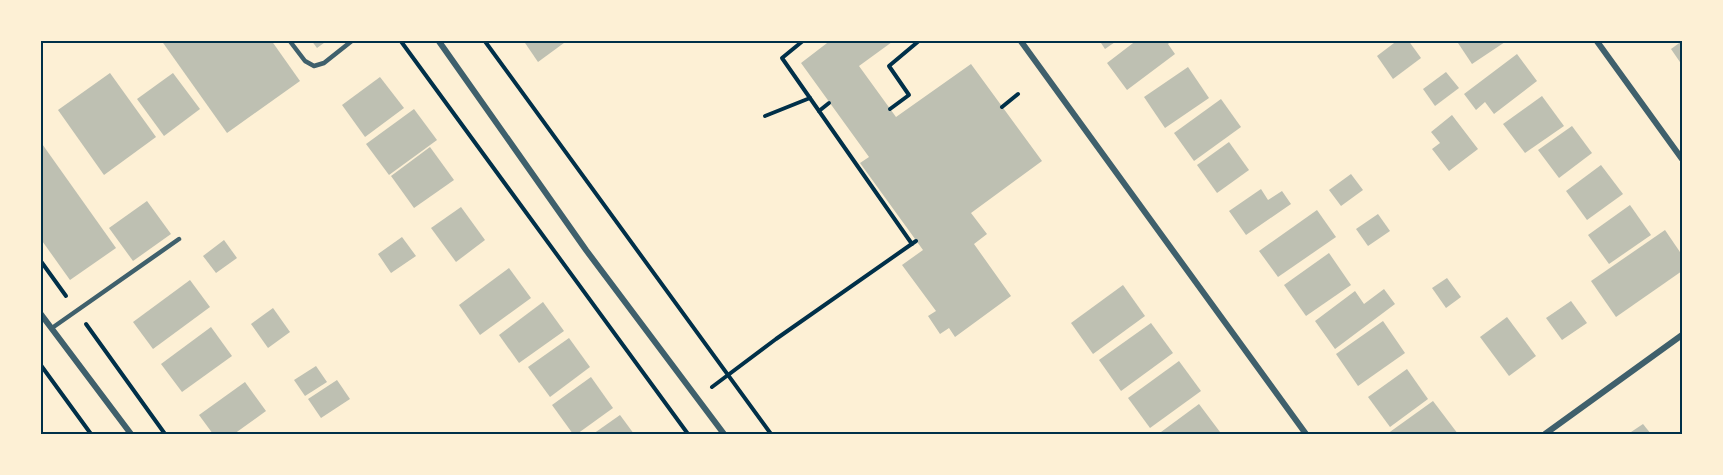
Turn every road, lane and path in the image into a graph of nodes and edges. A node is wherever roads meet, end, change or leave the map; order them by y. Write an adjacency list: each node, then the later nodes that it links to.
1 (289, 40): 2 (lane)
2 (353, 40)
3 (400, 40): 30 (path)
4 (438, 40): 26 (street)
5 (484, 40): 25 (path)
6 (804, 40): 11 (path)
7 (920, 40): 14 (path)
8 (1020, 40): 33 (street)
9 (1596, 40): 17 (street)
10 (1018, 94): 13 (path)
11 (810, 98): 15 (path); 16 (path)
12 (830, 103): 15 (path)
13 (1002, 107)
14 (890, 109)
15 (819, 111): 25 (path)
16 (765, 116)
17 (1683, 159)
18 (179, 239): 20 (lane)
19 (40, 260): 20 (path)
20 (76, 311): 22 (lane); 29 (path)
21 (40, 312): 22 (street)
22 (52, 328): 28 (street)
23 (1683, 336): 34 (street)
24 (40, 364): 27 (path)
25 (727, 374): 26 (path); 32 (path)
26 (697, 398): 31 (street)
27 (91, 435)
28 (131, 435)
29 (165, 435)
30 (688, 435)
31 (724, 435)
32 (771, 435)
33 (1306, 435)
34 (1545, 435)

